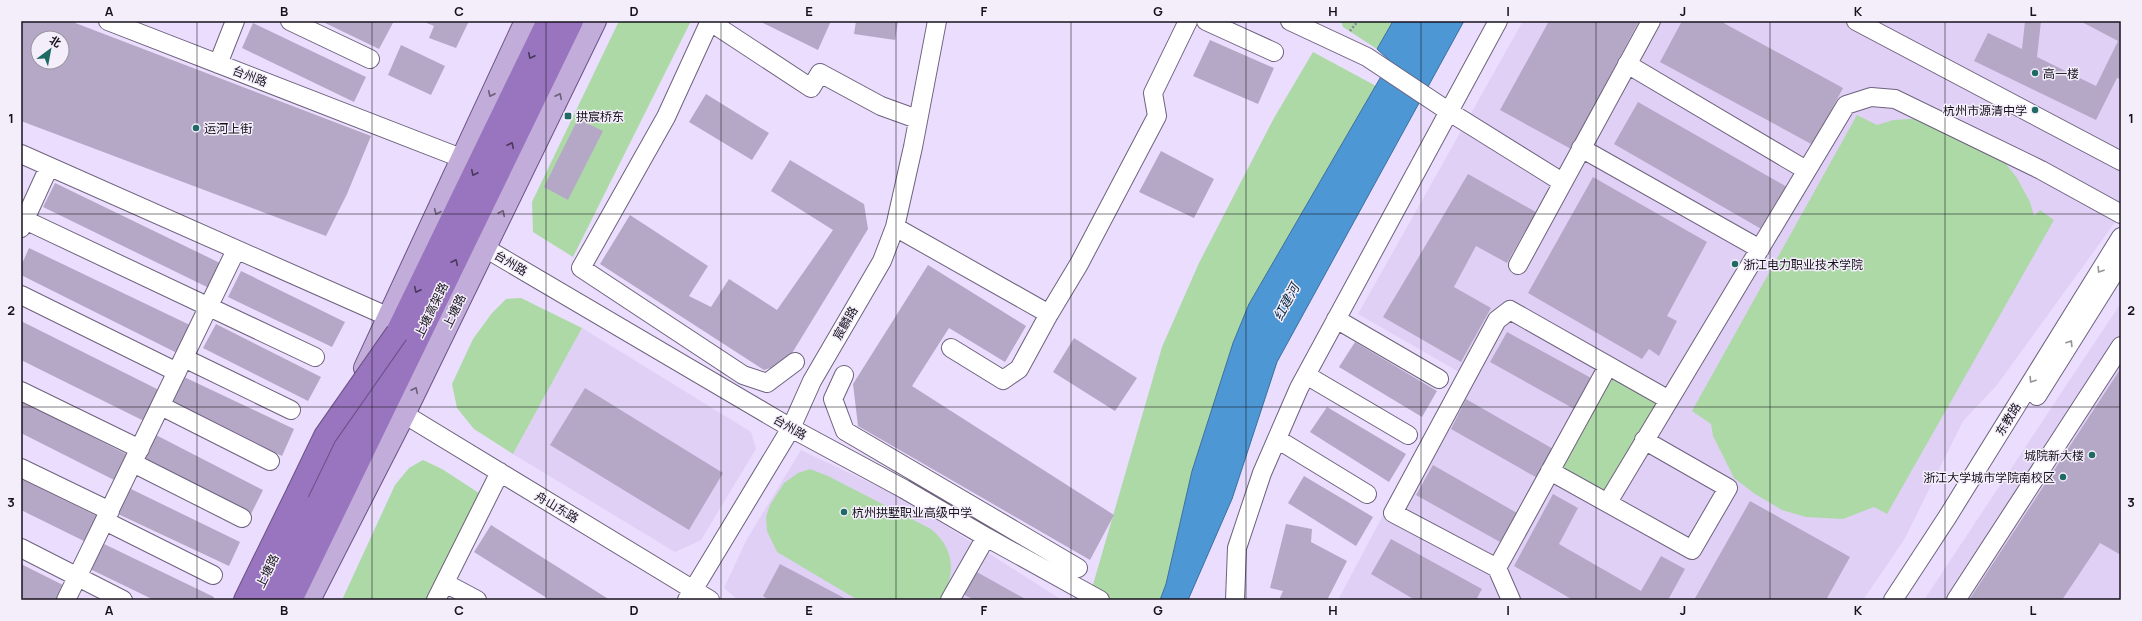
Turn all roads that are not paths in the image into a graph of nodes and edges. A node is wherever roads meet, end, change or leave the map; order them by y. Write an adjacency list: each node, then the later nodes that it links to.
1 (108, 21): 18 (street, 台州路)
2 (235, 21): 18 (street)
3 (290, 21): 17 (street)
4 (526, 21): 24 (main road, 上塘路, one-way to 24)
5 (548, 21): 42 (highway, 上塘高架路, one-way to 42)
6 (572, 21): 42 (highway, 上塘高架路, one-way to 6)
7 (595, 21): 33 (main road, 上塘路, one-way to 7)
8 (709, 21): 21 (street); 46 (street)
9 (937, 21): 21 (street, 宸麟路)
10 (1188, 21): 40 (street)
11 (1206, 21): 16 (street)
12 (1290, 21): 20 (street)
13 (1498, 21): 20 (street)
14 (1651, 21): 19 (street)
15 (1856, 21): 25 (street)
16 (1274, 52)
17 (370, 59)
18 (218, 64): 24 (street, 台州路)
19 (1627, 64): 22 (street); 27 (street)
20 (1448, 111): 28 (street); 41 (street)
21 (917, 119): 31 (street, 宸麟路)
22 (1581, 148): 28 (street); 34 (street)
23 (21, 154): 26 (street)
24 (461, 158): 42 (main road, 上塘路, one-way to 42)
25 (2121, 161)
26 (49, 167): 30 (street); 35 (street)
27 (1806, 170): 29 (street); 34 (street)
28 (1562, 182): 37 (street)
29 (2121, 214)
30 (23, 224): 39 (street)
31 (895, 227): 40 (street); 57 (street, 宸麟路)
32 (2121, 237): 94 (street, 东教路, one-way to 94)
33 (485, 248): 56 (main road, 上塘路, one-way to 33); 57 (street, 台州路)
34 (1760, 249): 53 (street)
35 (236, 250): 39 (street); 42 (street)
36 (2121, 262): 95 (street, 东教路, one-way to 36)
37 (1518, 265)
38 (21, 295): 47 (street)
39 (208, 307): 45 (street); 47 (street)
40 (1049, 314): 44 (street)
41 (1336, 319): 50 (street); 51 (street)
42 (401, 330): 83 (highway, bridge); 84 (main road, 上塘路); 85 (highway, 上塘高架路, bridge); 86 (highway, 上塘高架路); 87 (highway)
43 (2121, 346): 96 (street)
44 (951, 348)
45 (315, 357)
46 (795, 362)
47 (181, 365): 54 (street); 55 (street)
48 (1608, 366): 53 (street); 66 (street); 75 (street)
49 (844, 375): 59 (street)
50 (1306, 375): 58 (street); 60 (street)
51 (1438, 379)
52 (21, 390): 62 (street)
53 (1669, 400): 61 (street)
54 (160, 406): 62 (street); 64 (street)
55 (291, 410)
56 (404, 414): 67 (street, 舟山东路); 87 (main road, 上塘路)
57 (791, 428): 63 (street, 台州路); 79 (street, 宸麟路)
58 (1408, 435)
59 (857, 438): 63 (street); 74 (street)
60 (1277, 439): 68 (street); 92 (street)
61 (1644, 440): 69 (street); 69 (street)
62 (137, 456): 70 (street); 71 (street)
63 (845, 458): 72 (street, 台州路)
64 (270, 461)
65 (21, 468): 70 (street)
66 (1550, 471): 69 (street); 75 (street)
67 (500, 472): 78 (street); 79 (street, 舟山东路)
68 (1367, 494)
69 (1608, 502)
70 (107, 516): 76 (street); 77 (street)
71 (242, 518)
72 (986, 538): 80 (street); 91 (street, 台州路)
73 (21, 548): 77 (street)
74 (1078, 568)
75 (1497, 568): 93 (street)
76 (213, 575)
77 (77, 577): 81 (street); 82 (street)
78 (445, 582): 88 (street); 89 (street)
79 (690, 595): 90 (street, 舟山东路)
80 (954, 598)
81 (66, 600)
82 (122, 600)
83 (245, 600)
84 (253, 600)
85 (267, 600)
86 (292, 600)
87 (307, 600)
88 (436, 600)
89 (477, 600)
90 (710, 600)
91 (1100, 600)
92 (1235, 600)
93 (1512, 600)
94 (1893, 600)
95 (1906, 600)
96 (1956, 600)

